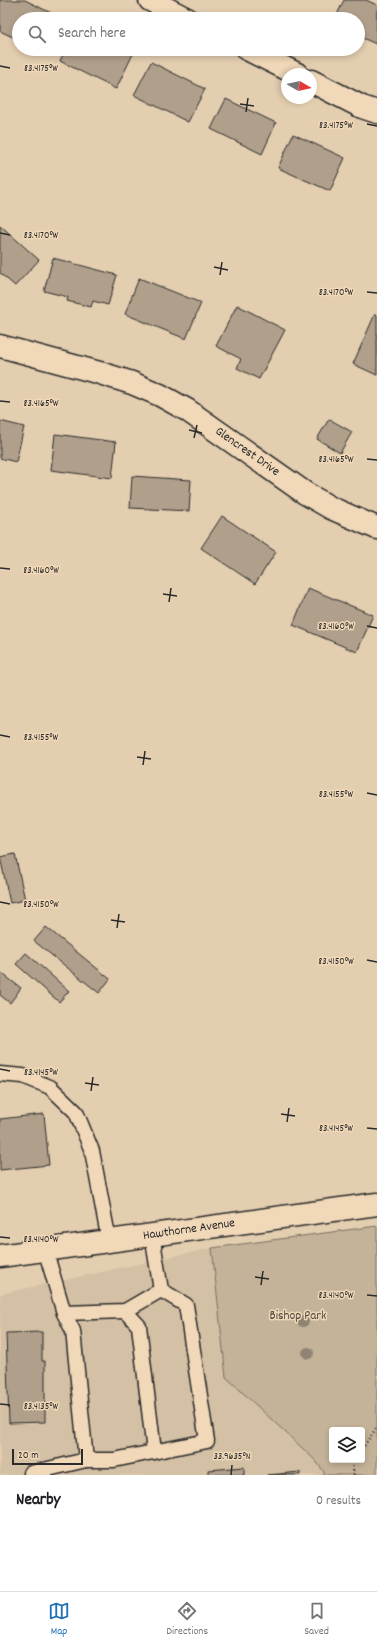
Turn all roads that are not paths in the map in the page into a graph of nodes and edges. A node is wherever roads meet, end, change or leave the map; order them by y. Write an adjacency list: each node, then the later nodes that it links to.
1 (159, 2): 2 (street)
2 (175, 12)
3 (261, 56): 4 (street)
4 (284, 68)
5 (317, 84): 6 (street)
6 (377, 112)
7 (0, 346): 8 (street, Glencrest Drive)
8 (377, 528)
9 (0, 1074): 12 (lane)
10 (377, 1204): 11 (street, Hawthorne Avenue)
11 (152, 1235): 12 (street, Hawthorne Avenue); 15 (lane)
12 (109, 1241): 13 (street, Hawthorne Avenue)
13 (45, 1249): 14 (street, Hawthorne Avenue); 17 (lane)
14 (0, 1256)
15 (162, 1290): 16 (lane); 18 (lane)
16 (125, 1311): 17 (lane); 18 (lane)
17 (64, 1313): 19 (lane)
18 (154, 1452): 19 (lane)
19 (86, 1460): 20 (lane)
20 (31, 1475)

